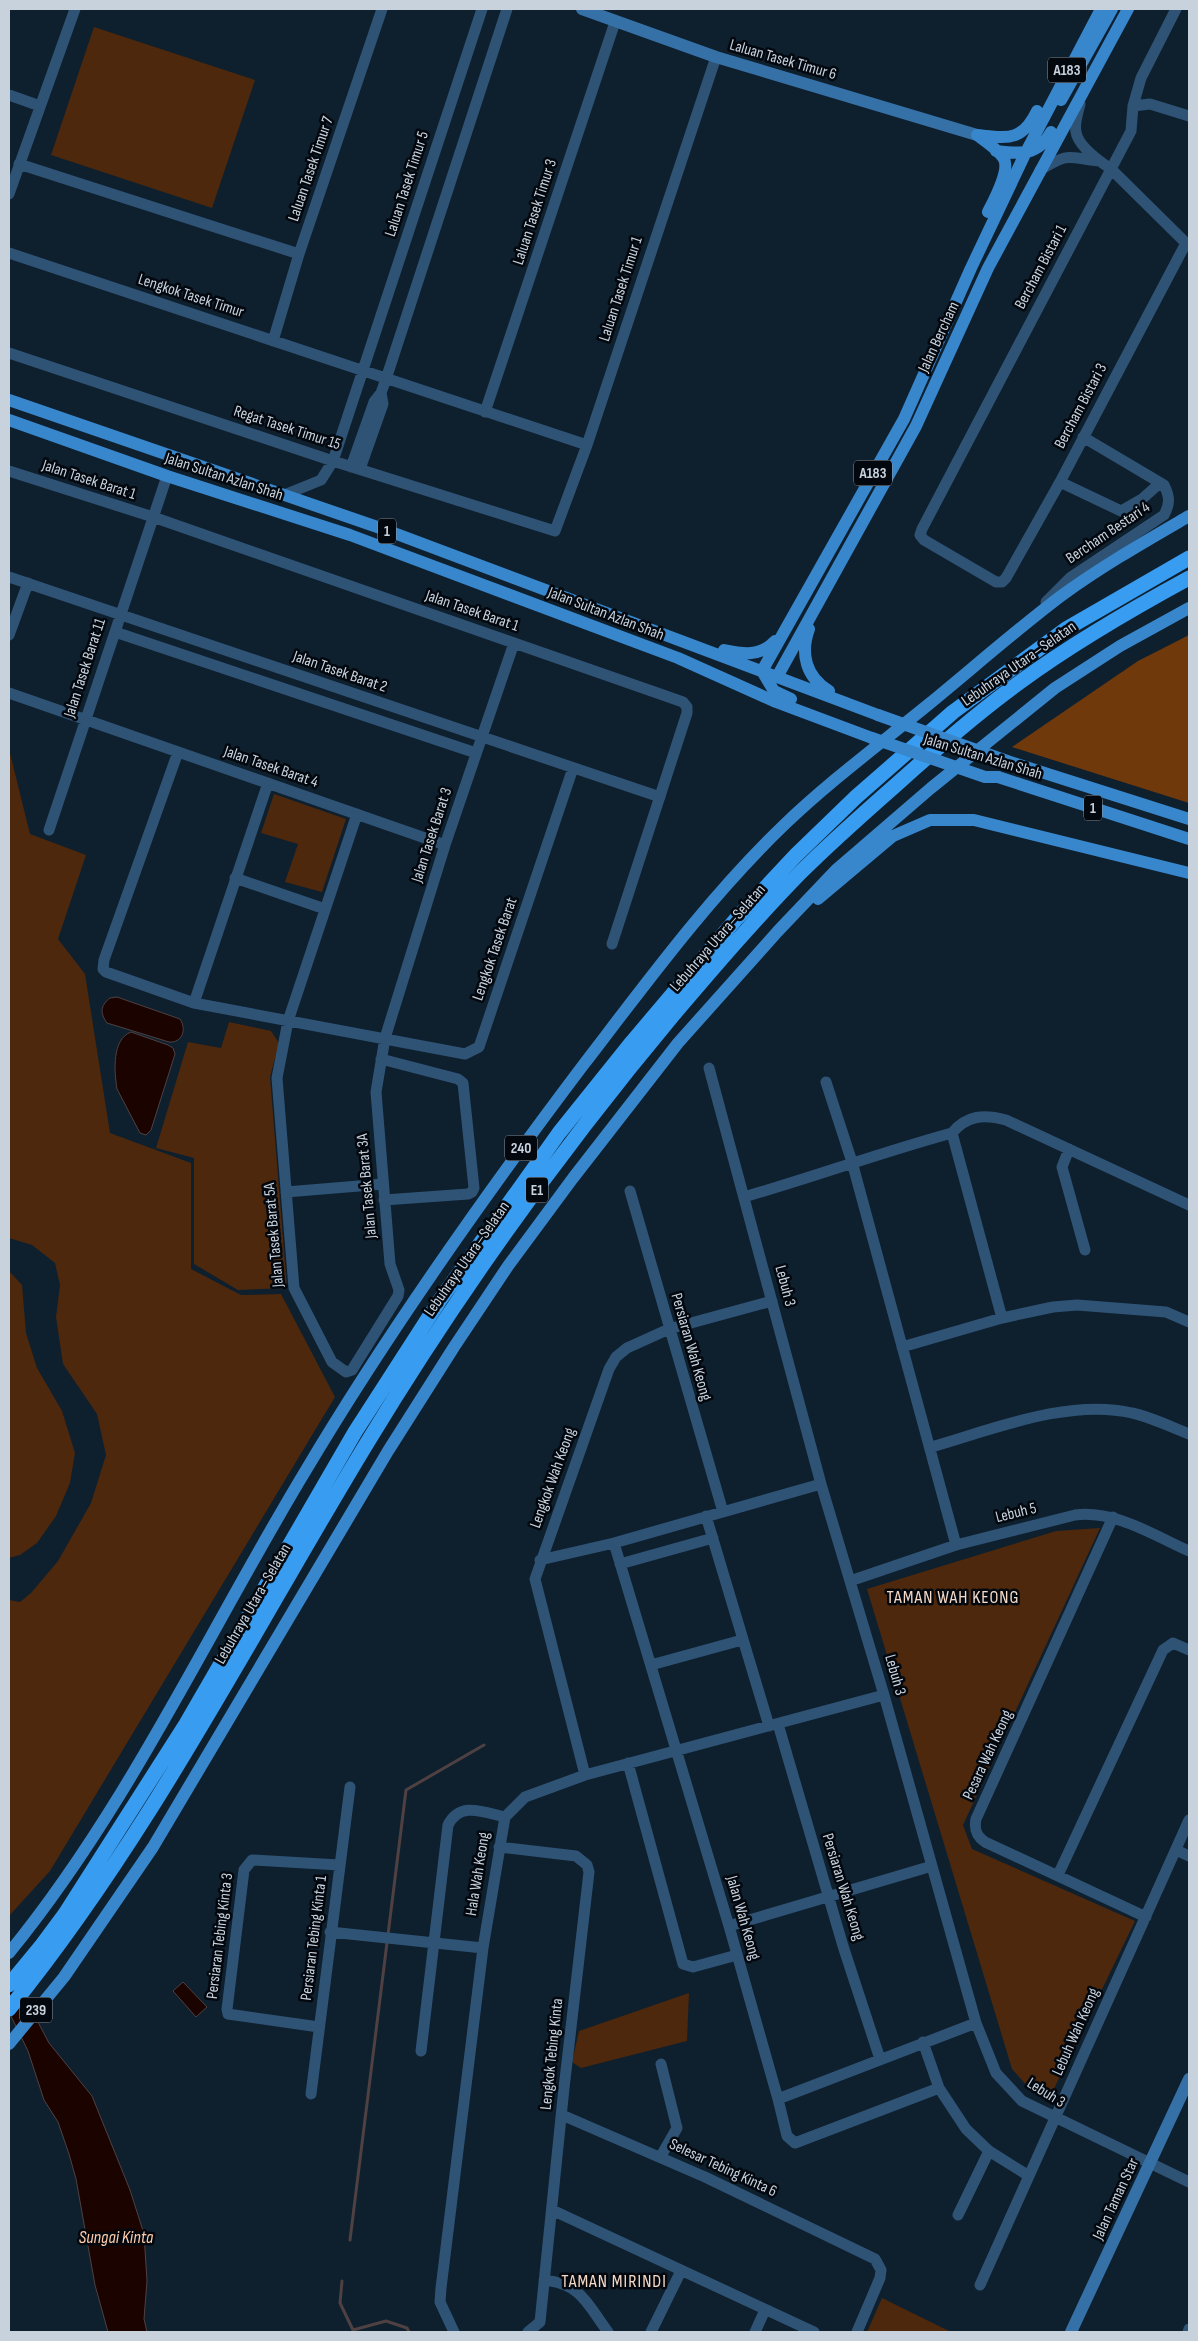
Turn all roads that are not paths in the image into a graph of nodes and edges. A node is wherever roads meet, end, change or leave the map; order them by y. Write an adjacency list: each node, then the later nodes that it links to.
1 (75, 9): 15 (street)
2 (382, 9): 29 (street, Laluan Tasek Timur 7)
3 (482, 9): 33 (street, Laluan Tasek Timur 5)
4 (507, 9): 34 (street)
5 (582, 9): 10 (street, Laluan Tasek Timur 6)
6 (1101, 9): 11 (main road, Jalan Bercham / A183)
7 (1112, 9): 18 (main road)
8 (1128, 9): 13 (main road, Jalan Bercham / A183)
9 (1176, 9): 16 (street, Bercham Bistari 1)
10 (615, 22): 12 (street, Laluan Tasek Timur 6); 36 (street, Laluan Tasek Timur 3)
11 (1091, 25): 18 (main road, Jalan Bercham / A183); 19 (main road)
12 (716, 57): 19 (street, Laluan Tasek Timur 6); 39 (street, Laluan Tasek Timur 1)
13 (1086, 84): 21 (main road); 22 (street); 25 (main road, Jalan Bercham / A183)
14 (9, 95): 15 (street)
15 (40, 106): 23 (street)
16 (1133, 106): 17 (street); 24 (street, Bercham Bistari 1)
17 (1189, 116)
18 (1036, 132): 21 (main road, Jalan Bercham / A183)
19 (977, 135): 20 (main road)
20 (996, 151): 21 (main road); 30 (main road)
21 (1026, 152): 30 (main road, Jalan Bercham / A183)
22 (1100, 162): 24 (street); 25 (street)
23 (19, 164): 26 (street); 29 (street)
24 (1111, 169): 27 (street); 54 (street, Bercham Bistari 1)
25 (1040, 170): 47 (main road, Jalan Bercham / A183)
26 (9, 194)
27 (1188, 244): 38 (street, Bercham Bistari 3)
28 (9, 253): 31 (street, Lengkok Tasek Timur)
29 (299, 254): 31 (street, Laluan Tasek Timur 7)
30 (971, 268): 60 (main road, Jalan Bercham / A183)
31 (272, 341): 33 (street, Lengkok Tasek Timur)
32 (9, 353): 40 (street, Regat Tasek Timur 15)
33 (363, 370): 34 (street, Lengkok Tasek Timur); 40 (street)
34 (386, 378): 36 (street, Lengkok Tasek Timur); 41 (street)
35 (9, 400): 46 (main road, Jalan Sultan Azlan Shah / 1)
36 (485, 412): 39 (street, Lengkok Tasek Timur)
37 (9, 420): 43 (main road, Jalan Sultan Azlan Shah / 1)
38 (1083, 437): 44 (street, Bercham Bistari 3); 45 (street, Bercham Bestari 4)
39 (587, 445): 50 (street, Laluan Tasek Timur 1)
40 (333, 461): 41 (street, Regat Tasek Timur 15); 46 (street)
41 (356, 468): 50 (street, Regat Tasek Timur 15)
42 (9, 471): 49 (street, Jalan Tasek Barat 1)
43 (166, 476): 49 (street, Jalan Tasek Barat 11); 67 (main road, Jalan Sultan Azlan Shah / 1)
44 (1060, 482): 45 (street); 54 (street, Bercham Bistari 3)
45 (1160, 483): 59 (street, Bercham Bestari 4)
46 (284, 495): 63 (main road, Jalan Sultan Azlan Shah / 1)
47 (866, 514): 66 (main road, Jalan Bercham / A183); 69 (main road)
48 (1189, 516): 59 (main road, 240)
49 (153, 517): 57 (street, Jalan Tasek Barat 11); 64 (street, Jalan Tasek Barat 1)
50 (555, 531)
51 (1189, 558): 146 (highway, Lebuhraya Utara–Selatan / E1)
52 (9, 577): 55 (street, Jalan Tasek Barat 2)
53 (1189, 578): 146 (highway, Lebuhraya Utara–Selatan / E1)
54 (1002, 582)
55 (28, 583): 57 (street, Jalan Tasek Barat 2); 62 (street)
56 (1189, 608): 65 (main road, 239)
57 (120, 614): 61 (street, Jalan Tasek Barat 11); 72 (street, Jalan Tasek Barat 2)
58 (1189, 617): 65 (main road)
59 (1024, 625): 147 (main road, 240)
60 (786, 629): 63 (main road); 66 (main road, Jalan Bercham / A183)
61 (115, 632): 70 (street, Jalan Tasek Barat 11); 74 (street)
62 (9, 635)
63 (680, 641): 66 (main road, Jalan Sultan Azlan Shah / 1)
64 (514, 643): 72 (street, Jalan Tasek Barat 3); 77 (street, Jalan Tasek Barat 1)
65 (1120, 646): 86 (main road, 239)
66 (768, 676): 67 (main road); 69 (main road, Jalan Sultan Azlan Shah / 1); 71 (main road)
67 (729, 681): 71 (main road, Jalan Sultan Azlan Shah / 1)
68 (9, 692): 70 (street, Jalan Tasek Barat 4)
69 (853, 705): 79 (main road, Jalan Sultan Azlan Shah / 1, bridge)
70 (85, 720): 73 (street, Jalan Tasek Barat 4); 80 (street, Jalan Tasek Barat 11)
71 (874, 734): 81 (main road, Jalan Sultan Azlan Shah / 1, bridge)
72 (482, 737): 74 (street, Jalan Tasek Barat 3); 75 (street, Jalan Tasek Barat 2)
73 (178, 752): 76 (street, Jalan Tasek Barat 4); 88 (street, Lengkok Tasek Barat)
74 (476, 753): 82 (street, Jalan Tasek Barat 3)
75 (573, 768): 77 (street, Jalan Tasek Barat 2); 90 (street, Lengkok Tasek Barat)
76 (268, 783): 78 (street, Jalan Tasek Barat 4); 84 (street)
77 (660, 797): 87 (street, Jalan Tasek Barat 1)
78 (358, 814): 82 (street, Jalan Tasek Barat 4); 85 (street, Jalan Tasek Barat 5A)
79 (1189, 819)
80 (49, 830)
81 (1189, 839)
82 (446, 845): 90 (street, Jalan Tasek Barat 3)
83 (1189, 873): 86 (main road)
84 (235, 878): 85 (street); 88 (street)
85 (325, 908): 89 (street, Jalan Tasek Barat 5A)
86 (778, 931): 154 (main road, 239)
87 (612, 944)
88 (194, 1003): 89 (street, Lengkok Tasek Barat)
89 (288, 1021): 90 (street, Lengkok Tasek Barat); 99 (street, Jalan Tasek Barat 5A)
90 (385, 1038): 91 (street, Jalan Tasek Barat 3A)
91 (381, 1059): 97 (street, Jalan Tasek Barat 3A); 101 (street)
92 (709, 1068): 100 (street, Lebuh 3)
93 (826, 1082): 96 (street)
94 (952, 1133): 95 (street); 96 (street); 105 (street)
95 (1069, 1149): 102 (street); 103 (street)
96 (852, 1162): 100 (street); 109 (street)
97 (383, 1184): 99 (street); 101 (street, Jalan Tasek Barat 3A)
98 (630, 1191): 108 (street, Persiaran Wah Keong)
99 (286, 1192): 107 (street, Jalan Tasek Barat 5A)
100 (744, 1197): 104 (street, Lebuh 3)
101 (384, 1200): 107 (street, Jalan Tasek Barat 3A)
102 (1189, 1205)
103 (1085, 1250)
104 (772, 1301): 108 (street, Lengkok Wah Keong); 112 (street, Lebuh 3)
105 (1002, 1318): 106 (street); 109 (street)
106 (1189, 1322)
107 (380, 1325)
108 (669, 1329): 113 (street, Persiaran Wah Keong); 120 (street, Lengkok Wah Keong)
109 (902, 1347): 111 (street)
110 (1189, 1434): 111 (street)
111 (931, 1447): 118 (street)
112 (821, 1484): 113 (street); 122 (street, Lebuh 3)
113 (723, 1512): 114 (street)
114 (706, 1516): 116 (street, Persiaran Wah Keong); 117 (street)
115 (1113, 1517): 118 (street, Lebuh 5); 119 (street, Lebuh 5); 139 (street, Pesara Wah Keong)
116 (713, 1538): 121 (street); 123 (street, Persiaran Wah Keong)
117 (614, 1543): 120 (street); 121 (street, Jalan Wah Keong)
118 (956, 1545): 122 (street, Lebuh 5)
119 (1189, 1551)
120 (540, 1560): 130 (street, Lengkok Wah Keong)
121 (620, 1564): 125 (street, Jalan Wah Keong)
122 (850, 1581): 126 (street, Lebuh 3)
123 (742, 1640): 125 (street); 127 (street, Persiaran Wah Keong)
124 (1189, 1650): 139 (street)
125 (651, 1665): 128 (street, Jalan Wah Keong)
126 (884, 1696): 127 (street, Hala Wah Keong); 138 (street, Lebuh 3)
127 (773, 1725): 128 (street, Hala Wah Keong); 140 (street, Persiaran Wah Keong)
128 (677, 1750): 129 (street, Hala Wah Keong); 142 (street, Jalan Wah Keong)
129 (628, 1762): 130 (street, Hala Wah Keong); 148 (street)
130 (585, 1775): 132 (street, Hala Wah Keong)
131 (350, 1787): 137 (street, Persiaran Tebing Kinta 1)
132 (504, 1817): 134 (street, Hala Wah Keong); 144 (street)
133 (1189, 1820): 135 (street, Lebuh Wah Keong)
134 (499, 1847): 145 (street, Hala Wah Keong); 162 (street, Lengkok Tebing Kinta)
135 (1176, 1850): 136 (street); 141 (street, Lebuh Wah Keong)
136 (1189, 1856)
137 (339, 1865): 143 (street, Persiaran Tebing Kinta 1); 152 (street, Persiaran Tebing Kinta 3)
138 (932, 1866): 140 (street); 151 (street, Lebuh 3)
139 (1058, 1875): 141 (street, Pesara Wah Keong)
140 (829, 1896): 142 (street); 156 (street, Persiaran Wah Keong)
141 (1146, 1916): 163 (street, Lebuh Wah Keong)
142 (729, 1926): 148 (street, Jalan Wah Keong)
143 (330, 1932): 144 (street); 152 (street, Persiaran Tebing Kinta 1)
144 (435, 1943): 145 (street); 155 (street)
145 (483, 1948): 176 (street, Hala Wah Keong)
146 (48, 1949): 149 (highway, Lebuhraya Utara–Selatan / E1); 150 (highway, Lebuhraya Utara–Selatan / E1)
147 (9, 1953)
148 (738, 1955): 161 (street, Jalan Wah Keong)
149 (9, 1985)
150 (9, 2008)
151 (976, 2023): 153 (street); 163 (street, Lebuh 3)
152 (319, 2027): 160 (street, Persiaran Tebing Kinta 1)
153 (923, 2042): 156 (street); 159 (street)
154 (9, 2044)
155 (420, 2051)
156 (880, 2059): 161 (street)
157 (660, 2064): 165 (street)
158 (1189, 2078): 166 (street, Jalan Taman Star)
159 (939, 2088): 161 (street, Jalan Wah Keong); 164 (street)
160 (311, 2094)
161 (778, 2099)
162 (562, 2115): 165 (street, Selesar Tebing Kinta 6); 169 (street, Lengkok Tebing Kinta)
163 (1054, 2118): 166 (street, Lebuh 3); 167 (street, Lebuh Wah Keong)
164 (989, 2151): 167 (street); 170 (street)
165 (661, 2156): 182 (street, Selesar Tebing Kinta 6)
166 (1150, 2164): 168 (street, Lebuh 3); 183 (street, Jalan Taman Star)
167 (1029, 2176): 173 (street, Lebuh Wah Keong)
168 (1189, 2182)
169 (552, 2210): 171 (street); 172 (street, Lengkok Tebing Kinta)
170 (958, 2215)
171 (681, 2270): 174 (street); 179 (street)
172 (544, 2280): 177 (street, Lengkok Tebing Kinta); 178 (street)
173 (980, 2285)
174 (765, 2310): 180 (street); 181 (street)
175 (1189, 2328): 184 (street)
176 (454, 2332)
177 (528, 2332)
178 (608, 2332)
179 (651, 2332)
180 (755, 2332)
181 (814, 2332)
182 (857, 2332)
183 (1071, 2332)
184 (1188, 2332)

